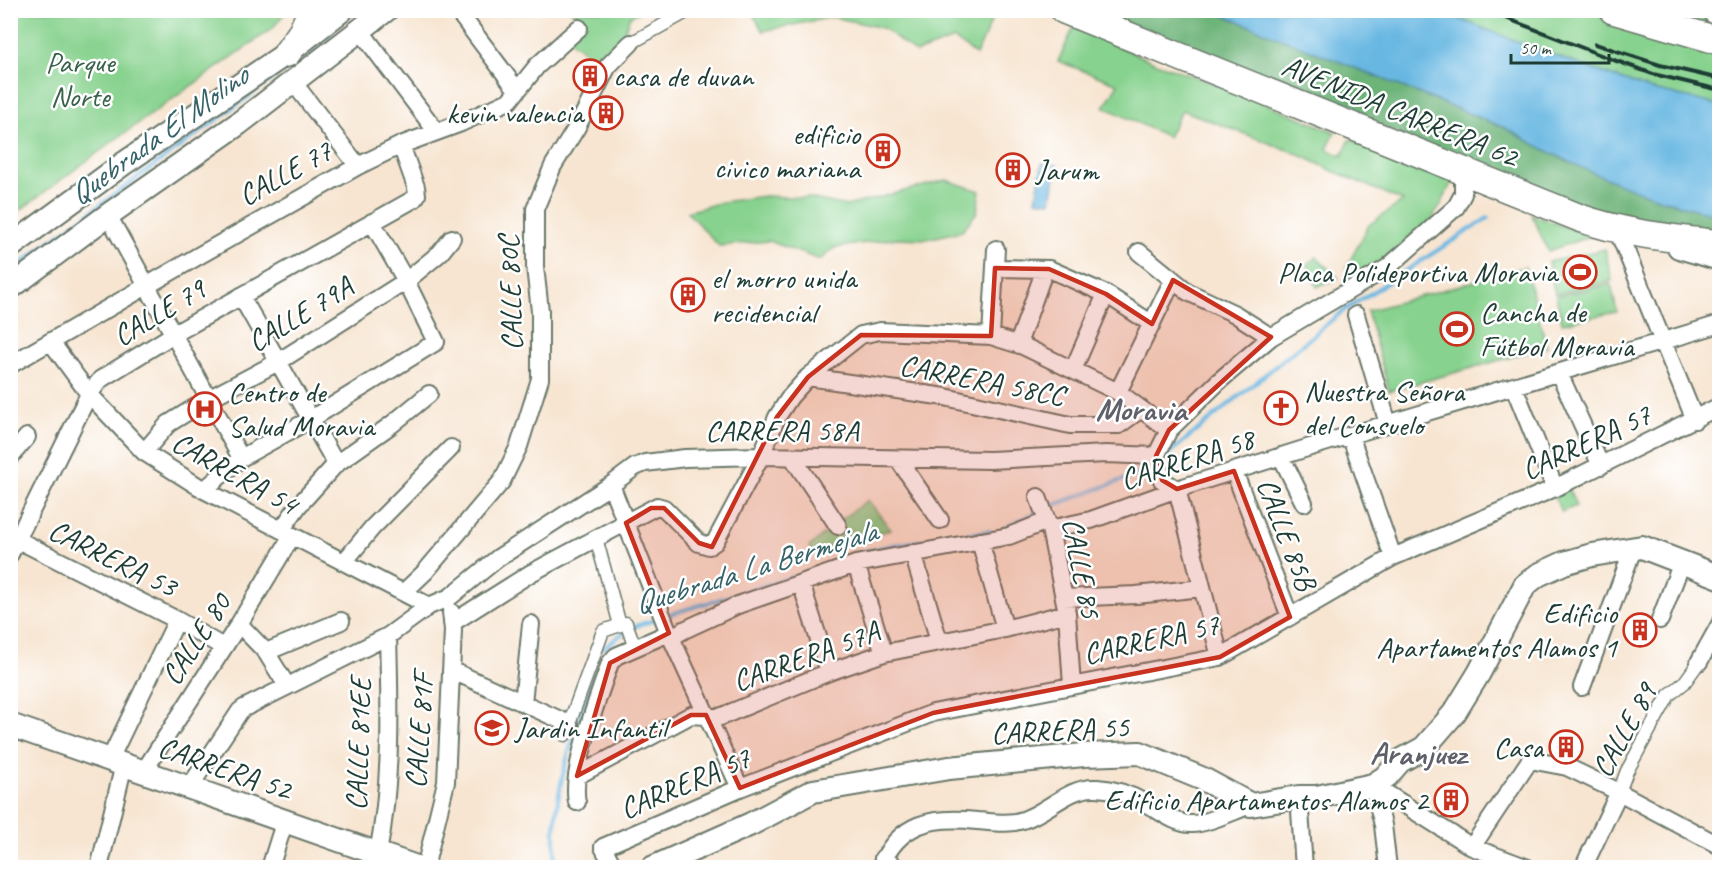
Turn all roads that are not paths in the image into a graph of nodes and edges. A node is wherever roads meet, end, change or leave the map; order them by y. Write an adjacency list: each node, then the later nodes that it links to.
1 (312, 10): 12 (highway)
2 (342, 10): 12 (main road)
3 (386, 10): 9 (main road, CALLE 77)
4 (457, 10): 14 (street)
5 (690, 10): 11 (street, CALLE 80C)
6 (1064, 10): 18 (highway, AVENIDA CARRERA 62)
7 (1613, 10): 10 (highway)
8 (579, 28): 14 (street, CALLE 77)
9 (360, 30): 13 (main road, CALLE 77); 15 (street)
10 (1719, 41)
11 (631, 43): 98 (street, CALLE 80C)
12 (287, 53): 24 (main road)
13 (293, 82): 17 (street); 19 (main road, CALLE 77)
14 (517, 90): 15 (street, CALLE 77)
15 (436, 131): 16 (street, CALLE 77)
16 (401, 145): 17 (street, CALLE 77); 20 (street, CALLE 79)
17 (358, 166): 32 (street, CALLE 77)
18 (1463, 172): 21 (highway, AVENIDA CARRERA 62); 41 (street)
19 (108, 215): 32 (street); 33 (main road, CALLE 77)
20 (372, 222): 31 (street); 35 (street, CALLE 79)
21 (1617, 229): 23 (highway, AVENIDA CARRERA 62); 27 (main road); 43 (street)
22 (452, 238): 31 (street, CALLE 79A)
23 (1719, 244)
24 (10, 247)
25 (996, 249): 28 (street)
26 (1138, 252): 30 (street)
27 (1719, 259)
28 (995, 268): 29 (street); 40 (street)
29 (1045, 269): 34 (street); 44 (street)
30 (1173, 280): 37 (street); 41 (street)
31 (406, 281): 45 (street, CALLE 79A); 57 (street)
32 (147, 286): 39 (street); 42 (street, CALLE 77)
33 (10, 288)
34 (1106, 294): 37 (street); 47 (street)
35 (241, 296): 39 (street, CALLE 79); 45 (street)
36 (1356, 315): 59 (street)
37 (1152, 324): 51 (street)
38 (1719, 324): 43 (street, CARRERA 58)
39 (174, 334): 52 (street, CALLE 79); 54 (street)
40 (991, 336): 44 (street); 49 (street)
41 (1271, 337): 60 (street)
42 (51, 342): 46 (street, CALLE 77); 52 (street, CARRERA 54)
43 (1663, 342): 48 (street, CARRERA 58); 58 (street)
44 (1018, 344): 47 (street)
45 (278, 362): 54 (street, CALLE 79A); 57 (street)
46 (10, 365)
47 (1073, 370): 51 (street)
48 (1560, 373): 50 (street, CARRERA 58); 73 (street)
49 (808, 377): 56 (street, CARRERA 58CC); 65 (street)
50 (1514, 387): 59 (street, CARRERA 58); 76 (street)
51 (1118, 392): 56 (street)
52 (89, 394): 64 (street, CARRERA 54); 88 (street, CALLE 79)
53 (429, 394): 71 (street, CALLE 80)
54 (210, 398): 64 (street, CALLE 79A); 68 (street)
55 (1719, 406): 58 (street, CARRERA 57)
56 (1141, 409): 60 (street)
57 (311, 420): 68 (street); 71 (street)
58 (1695, 420): 73 (street, CARRERA 57)
59 (1388, 424): 61 (street, CARRERA 58)
60 (1169, 429): 72 (street)
61 (1350, 435): 66 (street, CARRERA 58); 91 (street)
62 (27, 437): 67 (street)
63 (451, 448): 92 (street)
64 (144, 452): 78 (street, CARRERA 54)
65 (761, 456): 69 (street, CARRERA 58A); 75 (street, CARRERA 58A); 83 (street)
66 (1281, 456): 74 (street, CARRERA 58); 80 (street)
67 (10, 457)
68 (241, 458): 78 (street)
69 (793, 458): 70 (street, CARRERA 58A); 84 (street)
70 (898, 459): 72 (street, CARRERA 58A); 81 (street)
71 (336, 464): 85 (street, CALLE 80)
72 (1158, 464): 77 (street)
73 (1601, 466): 76 (street, CARRERA 57)
74 (1234, 471): 77 (street, CARRERA 58); 102 (street, CALLE 85B)
75 (610, 485): 83 (street); 99 (street, CARRERA 58A)
76 (1555, 488): 91 (street, CARRERA 57)
77 (1177, 489): 82 (street, CARRERA 58); 97 (street)
78 (204, 490): 85 (street, CARRERA 54)
79 (1039, 499): 82 (street, CALLE 85)
80 (1304, 503)
81 (940, 520)
82 (1048, 522): 87 (street, CARRERA 58); 100 (street, CALLE 85)
83 (626, 523): 86 (street); 106 (street)
84 (838, 526)
85 (287, 532): 92 (street, CARRERA 54); 108 (street, CALLE 80)
86 (596, 538): 107 (street); 112 (street)
87 (980, 541): 90 (street, CARRERA 58); 111 (street)
88 (13, 544): 103 (street, CARRERA 53)
89 (1633, 549): 93 (main road); 124 (street); 131 (main road)
90 (913, 553): 94 (street, CARRERA 58); 114 (street)
91 (1393, 557): 102 (street, CARRERA 57)
92 (344, 562): 98 (street, CARRERA 54)
93 (1682, 562): 95 (main road); 104 (street)
94 (856, 564): 96 (street, CARRERA 58); 117 (street)
95 (1719, 577)
96 (801, 583): 106 (street, CARRERA 58); 121 (street)
97 (1202, 588): 100 (street, CARRERA 57A); 118 (street)
98 (404, 592): 101 (street, CARRERA 54)
99 (450, 597): 101 (street); 107 (street, CALLE 81F)
100 (1065, 605): 111 (street, CARRERA 57A); 123 (street, CALLE 85)
101 (429, 606): 113 (street)
102 (1290, 617): 118 (street, CARRERA 57)
103 (177, 620): 115 (street, CARRERA 53); 129 (street, CALLE 80)
104 (1660, 620)
105 (341, 621): 116 (street)
106 (664, 621): 112 (street, CARRERA 58); 126 (street)
107 (452, 623): 120 (street, CALLE 81F)
108 (239, 624): 115 (street, CALLE 80); 116 (street)
109 (531, 624): 125 (street)
110 (1719, 624): 119 (street, CALLE 89)
111 (1005, 629): 114 (street, CARRERA 57A)
112 (628, 632): 128 (street); 130 (street, CARRERA 58)
113 (388, 636): 122 (street); 141 (street, CALLE 81EE)
114 (939, 641): 117 (street, CARRERA 57A)
115 (223, 647): 129 (street, CALLE 80)
116 (266, 652): 122 (street)
117 (884, 653): 121 (street, CARRERA 57A)
118 (1220, 657): 123 (street, CARRERA 57)
119 (1699, 662): 134 (street, CALLE 89)
120 (451, 670): 125 (street); 146 (street, CALLE 81F)
121 (829, 672): 126 (street, CARRERA 57A)
122 (287, 686): 132 (street)
123 (1072, 686): 133 (street, CARRERA 57)
124 (1582, 687)
125 (523, 703): 128 (street)
126 (706, 715): 130 (street, CARRERA 57A); 133 (street)
127 (10, 725): 129 (main road, CARRERA 52)
128 (567, 730)
129 (126, 765): 132 (main road, CARRERA 52); 143 (street, CALLE 80)
130 (577, 776): 136 (street, CARRERA 58)
131 (1373, 785): 135 (main road); 140 (street); 150 (street)
132 (189, 788): 138 (main road, CARRERA 52)
133 (740, 788): 147 (street, CARRERA 57)
134 (1618, 792): 139 (street); 140 (street); 152 (street, CALLE 89)
135 (1299, 797): 137 (main road); 149 (street)
136 (577, 802)
137 (1251, 805): 142 (street); 148 (main road, CARRERA 55)
138 (285, 820): 141 (main road, CARRERA 52); 144 (street)
139 (1719, 846)
140 (1472, 847): 151 (street)
141 (378, 854): 145 (main road, CARRERA 52)
142 (887, 864)
143 (99, 867)
144 (270, 867)
145 (419, 867)
146 (425, 867)
147 (614, 867)
148 (652, 867)
149 (1304, 867)
150 (1388, 867)
151 (1528, 867)
152 (1583, 867)

